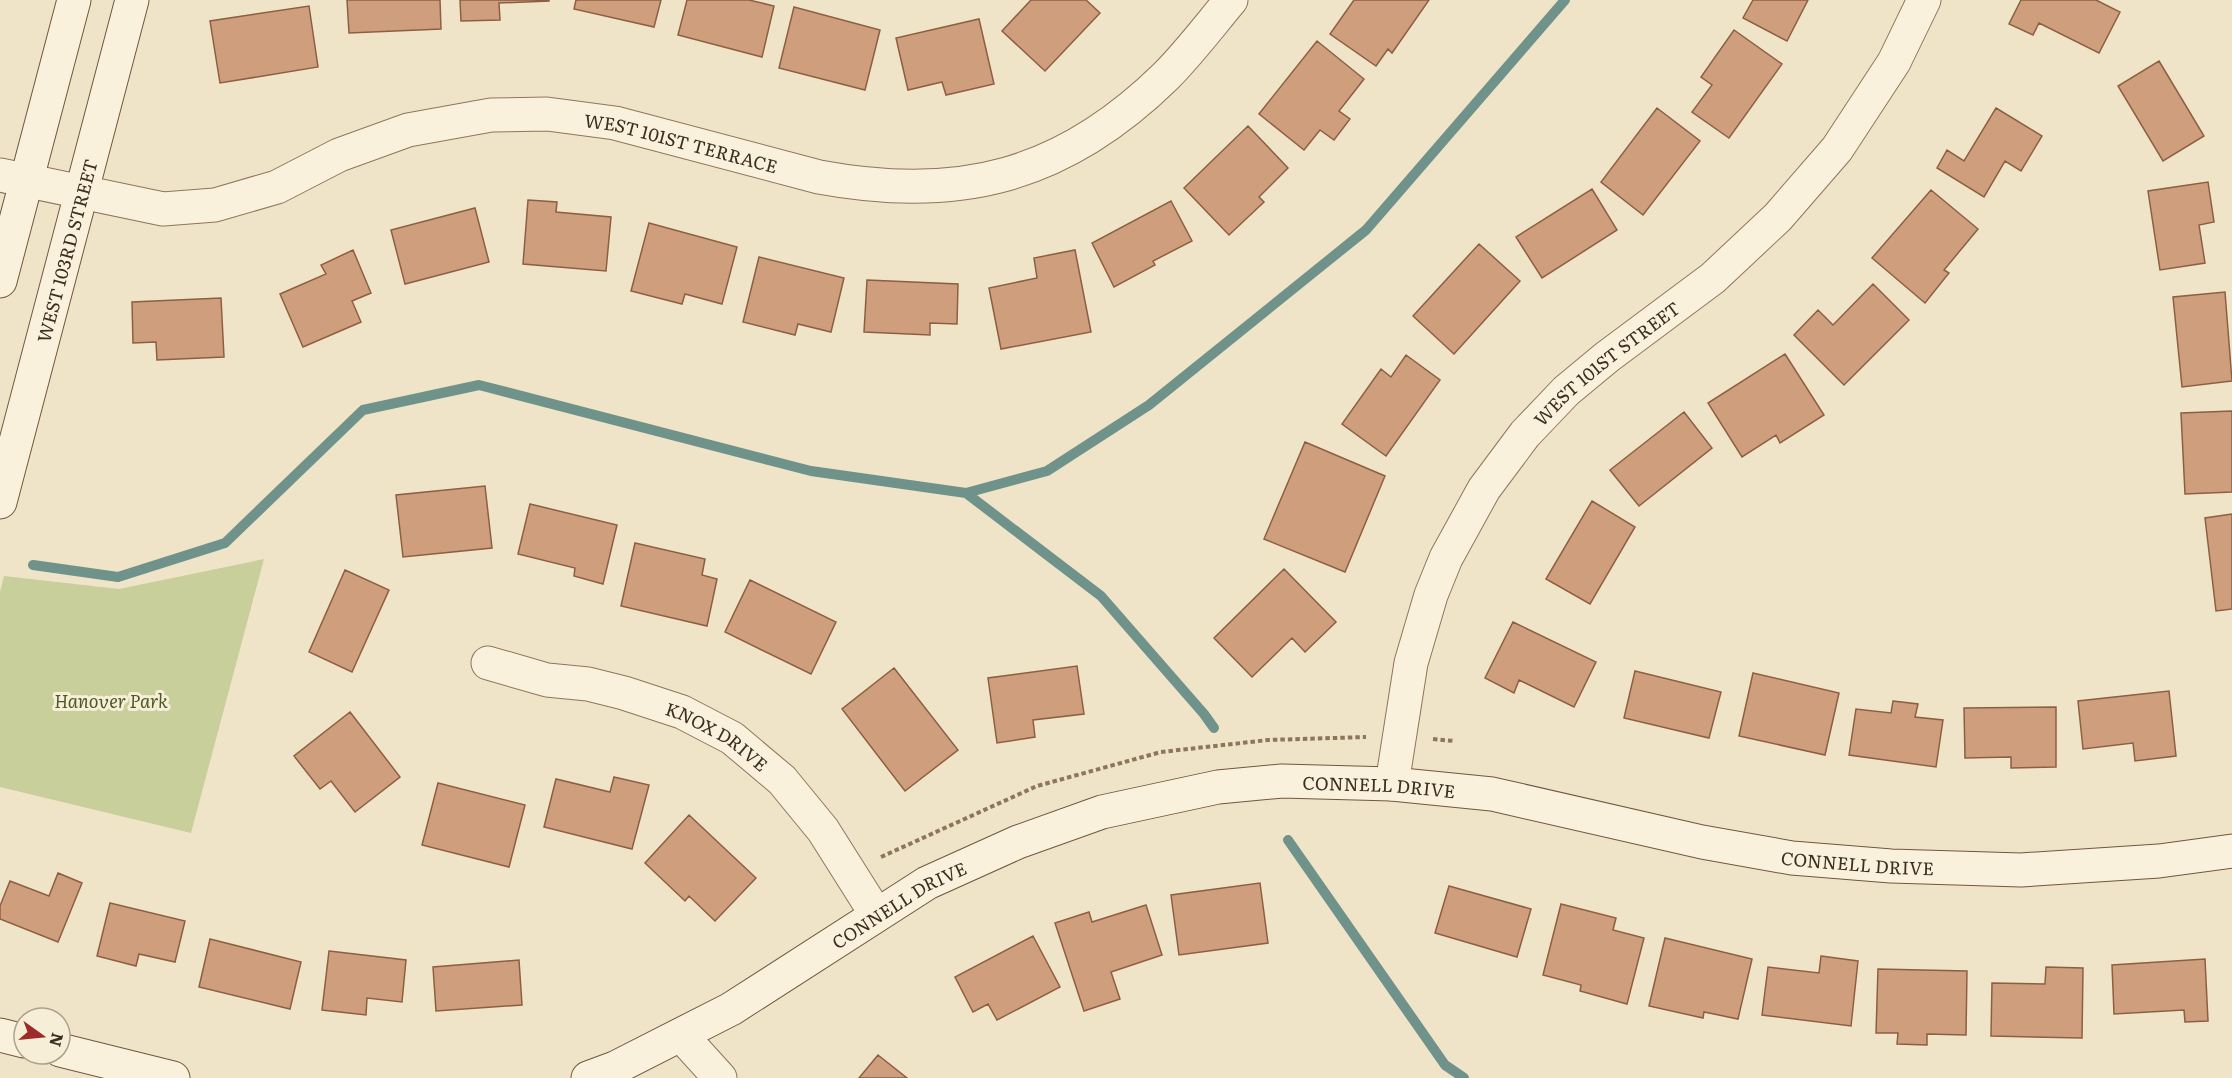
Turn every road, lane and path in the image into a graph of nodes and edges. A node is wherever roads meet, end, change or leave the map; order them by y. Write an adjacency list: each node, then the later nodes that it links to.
1 (74, 0): 5 (street)
2 (132, 0): 6 (street, WEST 103RD STREET)
3 (1231, 0): 6 (street, WEST 101ST TERRACE)
4 (1924, 0): 10 (street, WEST 101ST STREET)
5 (13, 178): 6 (street, WEST 101ST TERRACE); 7 (street)
6 (81, 193): 8 (street, WEST 103RD STREET)
7 (0, 281)
8 (0, 502)
9 (488, 663): 12 (street, KNOX DRIVE)
10 (1392, 784): 11 (street, CONNELL DRIVE); 12 (street, CONNELL DRIVE)
11 (2232, 851)
12 (876, 914): 13 (street, CONNELL DRIVE)
13 (681, 1035): 16 (street, CONNELL DRIVE); 17 (street)
14 (72, 1053): 15 (street)
15 (173, 1078)
16 (588, 1078)
17 (720, 1078)

